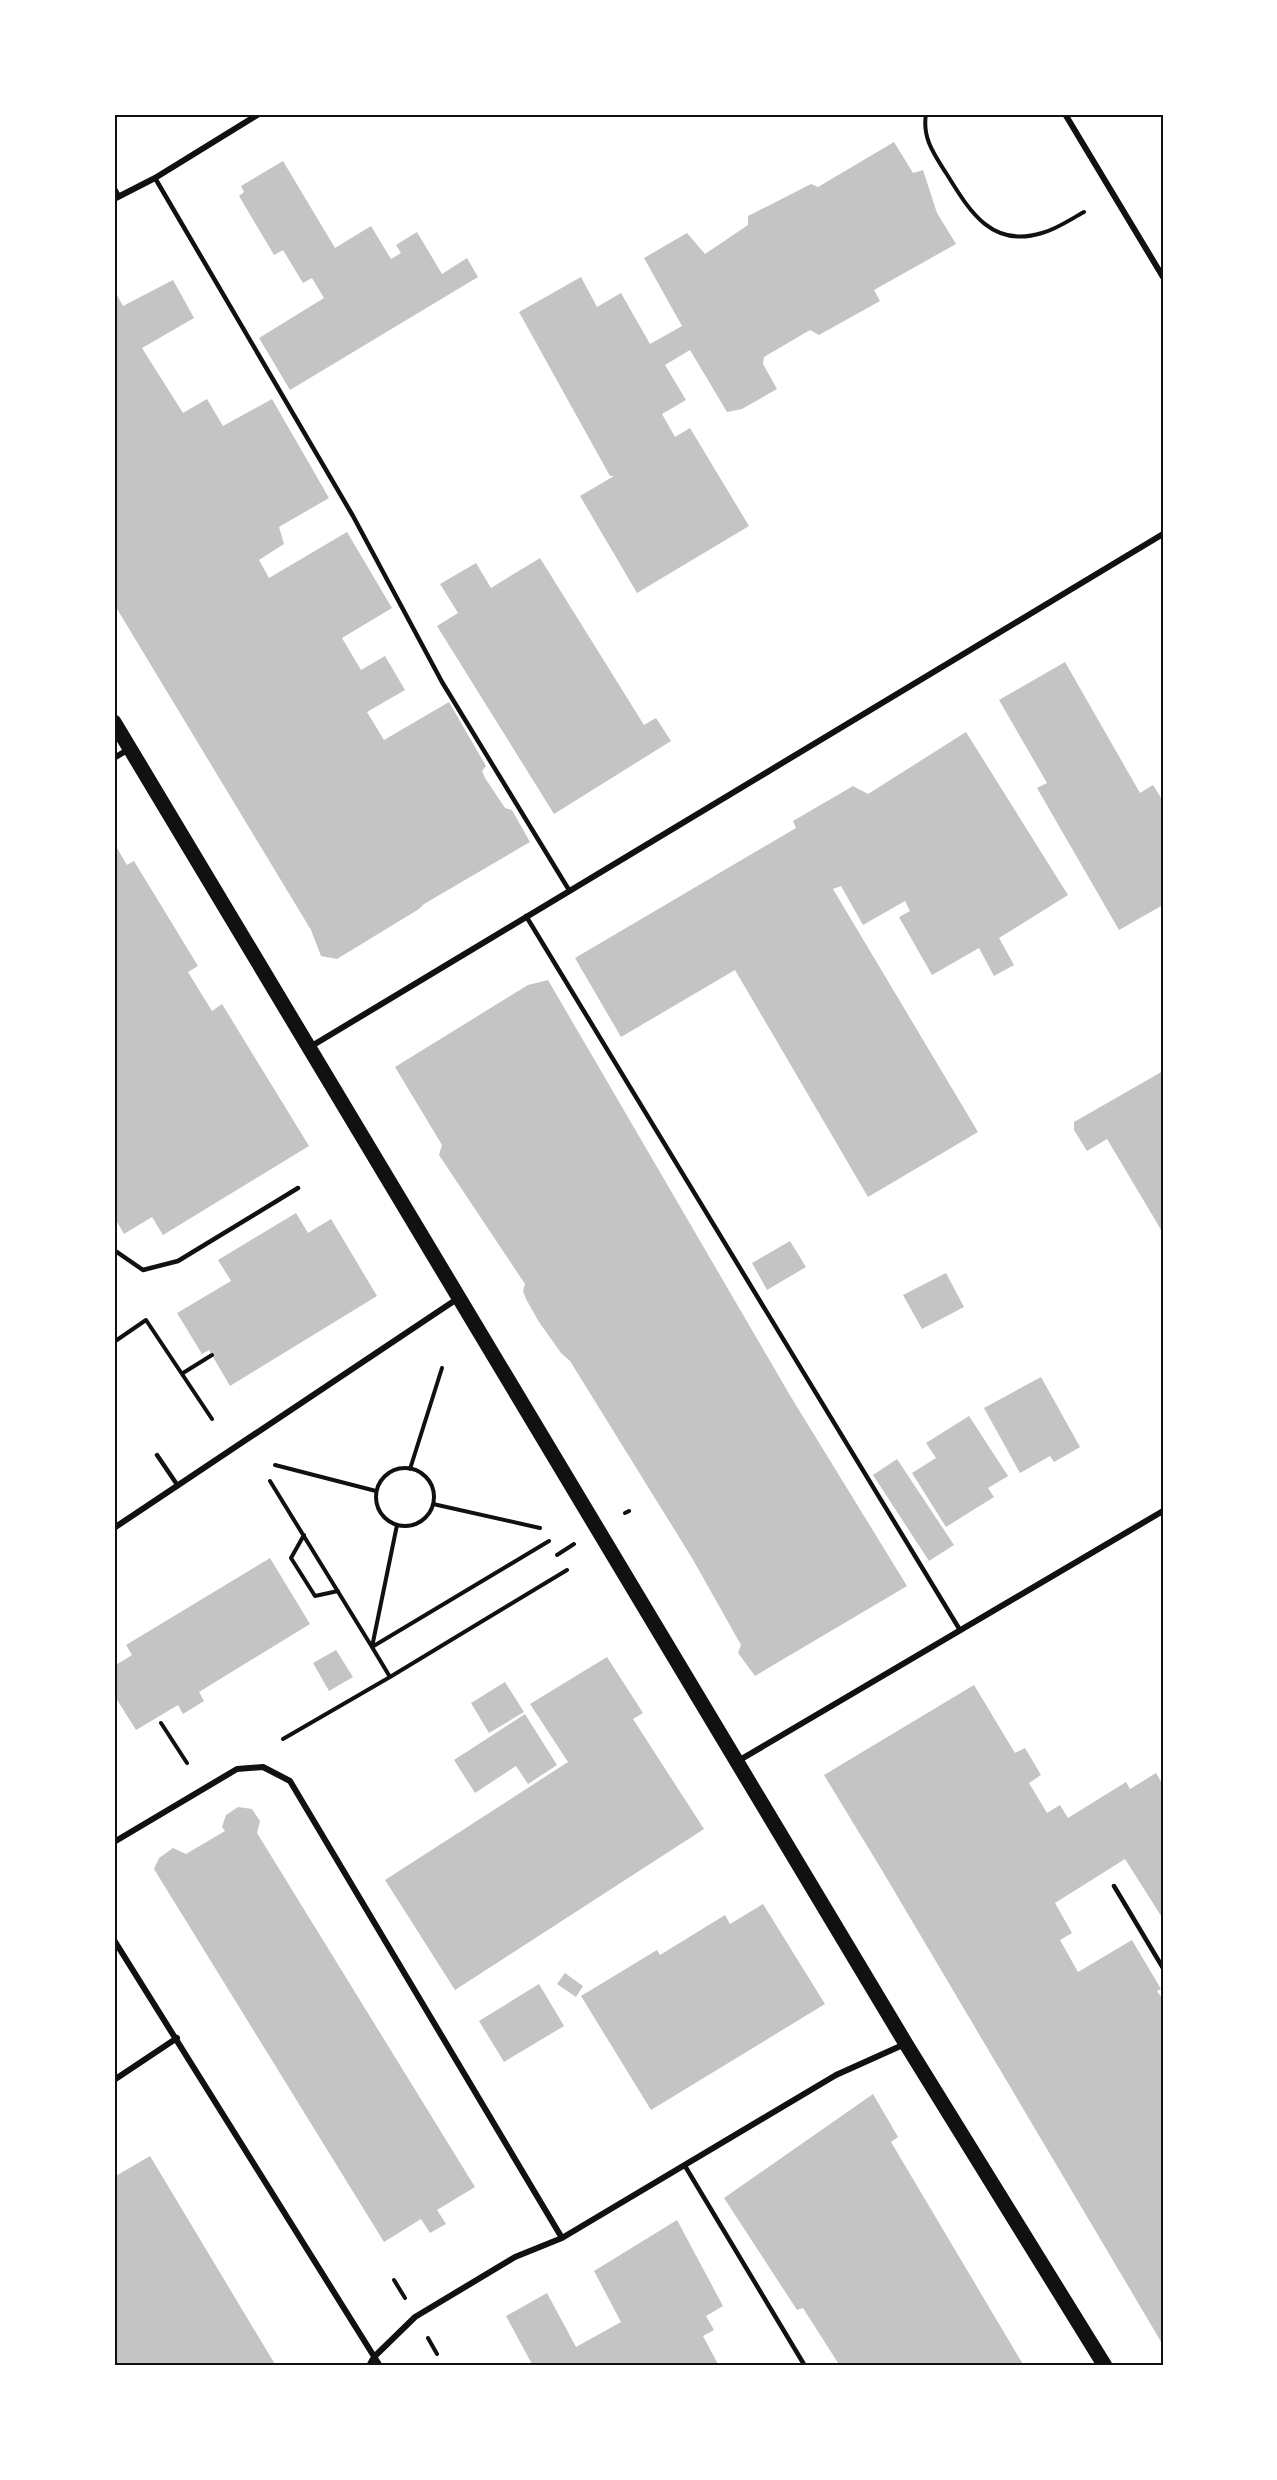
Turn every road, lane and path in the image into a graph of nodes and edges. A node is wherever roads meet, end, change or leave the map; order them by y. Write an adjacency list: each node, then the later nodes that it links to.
1 (259, 114): 4 (street)
2 (927, 114): 7 (path)
3 (1065, 114): 8 (street)
4 (154, 178): 6 (street); 13 (lane)
5 (114, 187): 6 (lane)
6 (117, 198)
7 (1084, 212)
8 (1163, 277)
9 (1163, 534): 13 (street)
10 (114, 722): 11 (main road)
11 (130, 748): 12 (street); 15 (main road)
12 (114, 758)
13 (569, 890): 14 (street)
14 (526, 916): 15 (street); 41 (lane)
15 (309, 1047): 18 (main road)
16 (298, 1188): 17 (lane)
17 (114, 1250)
18 (458, 1298): 28 (street); 46 (main road)
19 (114, 1342): 22 (path)
20 (212, 1354): 22 (path)
21 (442, 1368): 26 (path)
22 (182, 1374): 23 (path)
23 (212, 1419)
24 (157, 1455): 28 (lane)
25 (275, 1465): 29 (path)
26 (410, 1469): 29 (path); 30 (path)
27 (270, 1481): 35 (path)
28 (178, 1486): 33 (street)
29 (376, 1491): 32 (path)
30 (433, 1504): 32 (path); 34 (path)
31 (1163, 1511): 41 (street)
32 (398, 1525): 42 (path)
33 (114, 1528)
34 (540, 1528)
35 (304, 1535): 40 (path); 40 (path)
36 (549, 1541): 42 (path)
37 (579, 1541): 38 (path)
38 (557, 1555)
39 (567, 1570): 43 (path)
40 (338, 1591): 42 (path)
41 (960, 1630): 46 (street)
42 (372, 1647): 43 (path)
43 (390, 1677): 45 (path)
44 (161, 1723): 47 (path)
45 (283, 1739)
46 (738, 1761): 53 (main road)
47 (187, 1763)
48 (114, 1842): 56 (street)
49 (1114, 1886): 51 (lane)
50 (114, 1940): 52 (street)
51 (1163, 1968)
52 (177, 2038): 54 (street); 57 (street)
53 (906, 2044): 55 (street); 61 (main road)
54 (114, 2080)
55 (685, 2166): 56 (street); 60 (lane)
56 (562, 2238): 57 (street)
57 (374, 2357): 58 (street); 59 (street)
58 (369, 2366)
59 (380, 2366)
60 (805, 2366)
61 (1104, 2366)

